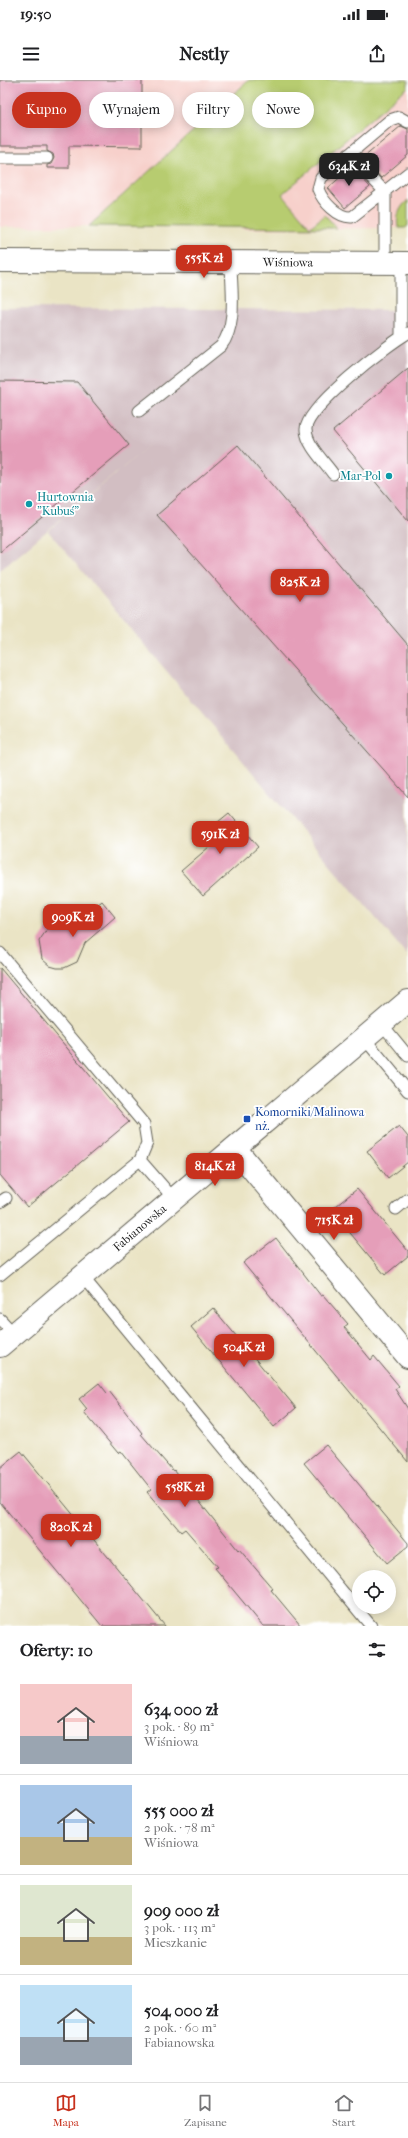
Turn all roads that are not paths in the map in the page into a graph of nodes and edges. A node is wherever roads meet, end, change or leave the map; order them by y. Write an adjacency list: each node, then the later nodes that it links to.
1 (408, 122): 2 (lane)
2 (349, 154): 6 (lane); 6 (lane)
3 (0, 158): 4 (lane)
4 (47, 158)
5 (408, 173): 6 (lane)
6 (385, 192): 9 (lane)
7 (0, 261): 8 (street, Wiśniowa)
8 (231, 262): 9 (street, Wiśniowa); 11 (lane)
9 (398, 263): 10 (lane)
10 (404, 334): 12 (lane)
11 (139, 411)
12 (333, 474)
13 (0, 953): 20 (lane)
14 (408, 1001): 15 (street, Fabianowska)
15 (381, 1023): 16 (street, Fabianowska); 17 (lane)
16 (364, 1038): 18 (lane); 19 (street, Fabianowska)
17 (408, 1056)
18 (408, 1091)
19 (234, 1148): 21 (street, Fabianowska); 27 (street)
20 (140, 1160): 21 (lane); 24 (lane)
21 (174, 1199): 25 (street, Fabianowska)
22 (408, 1200): 23 (lane)
23 (396, 1209)
24 (0, 1275)
25 (82, 1276): 26 (street, Fabianowska); 28 (lane)
26 (5, 1333)
27 (408, 1357)
28 (371, 1626)

